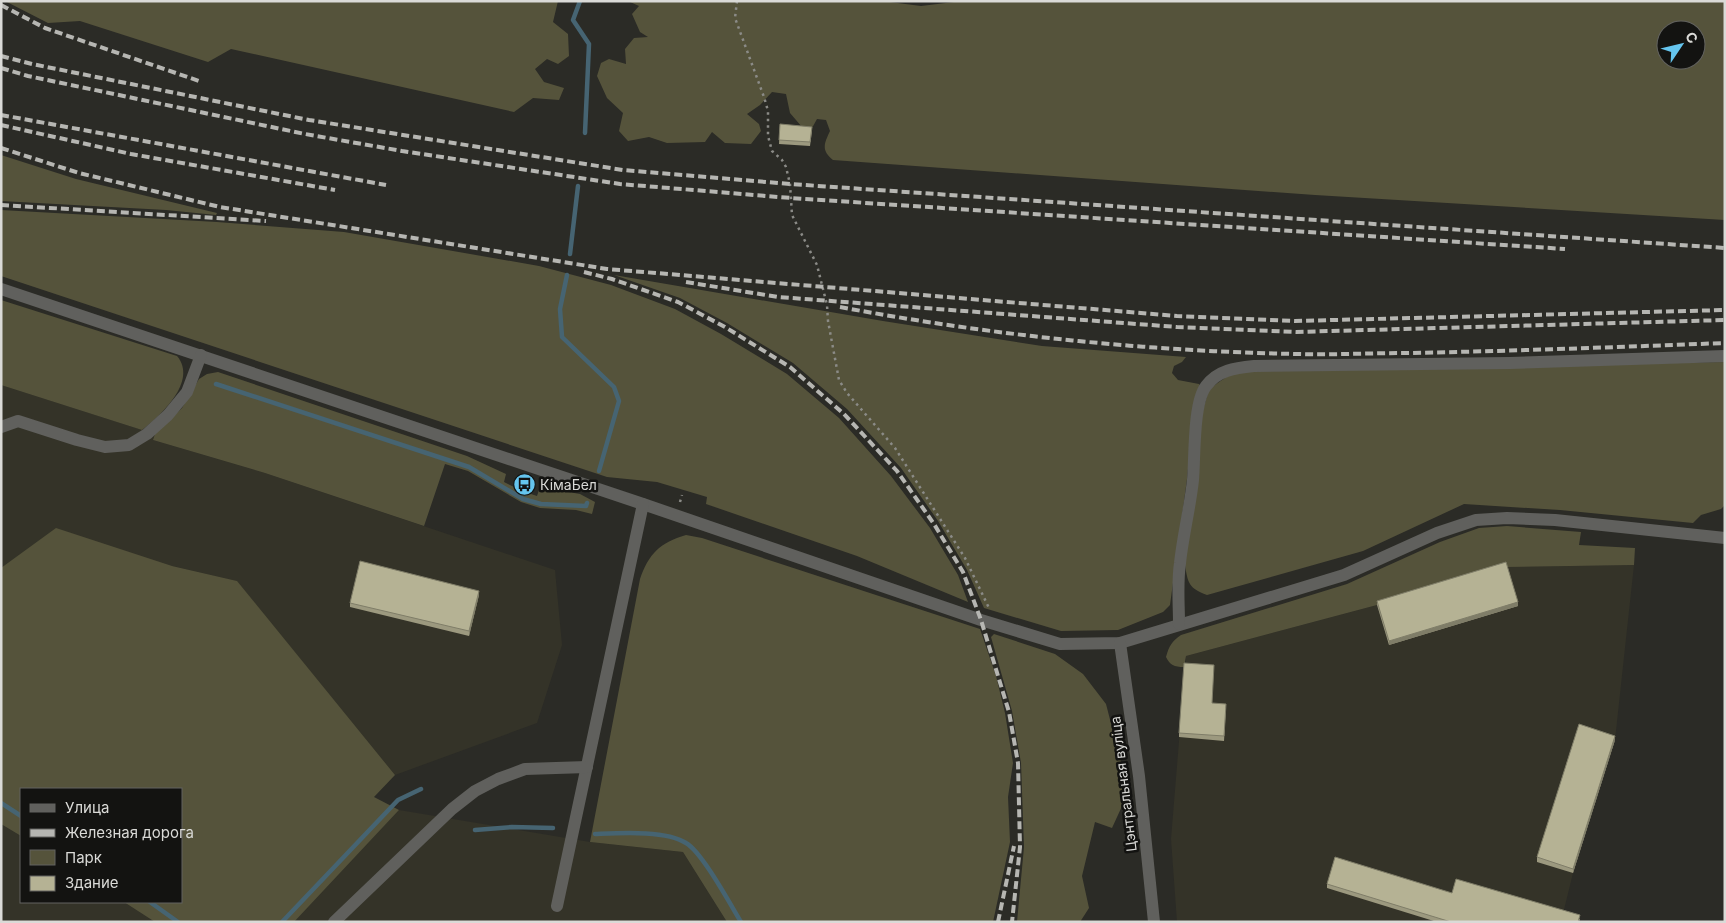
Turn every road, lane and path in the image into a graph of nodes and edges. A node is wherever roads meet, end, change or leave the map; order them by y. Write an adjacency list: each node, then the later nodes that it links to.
1 (737, 1): 9 (path)
2 (1, 289): 3 (street)
3 (201, 355): 5 (street); 6 (street)
4 (1725, 356): 8 (street)
5 (1, 427)
6 (643, 504): 9 (street); 11 (street)
7 (1725, 538): 8 (street)
8 (1179, 624): 10 (street)
9 (997, 625): 10 (street)
10 (1120, 644): 14 (street, Цэнтральная вуліца)
11 (587, 767): 12 (street); 13 (street)
12 (558, 906)
13 (334, 922)
14 (1154, 922)

